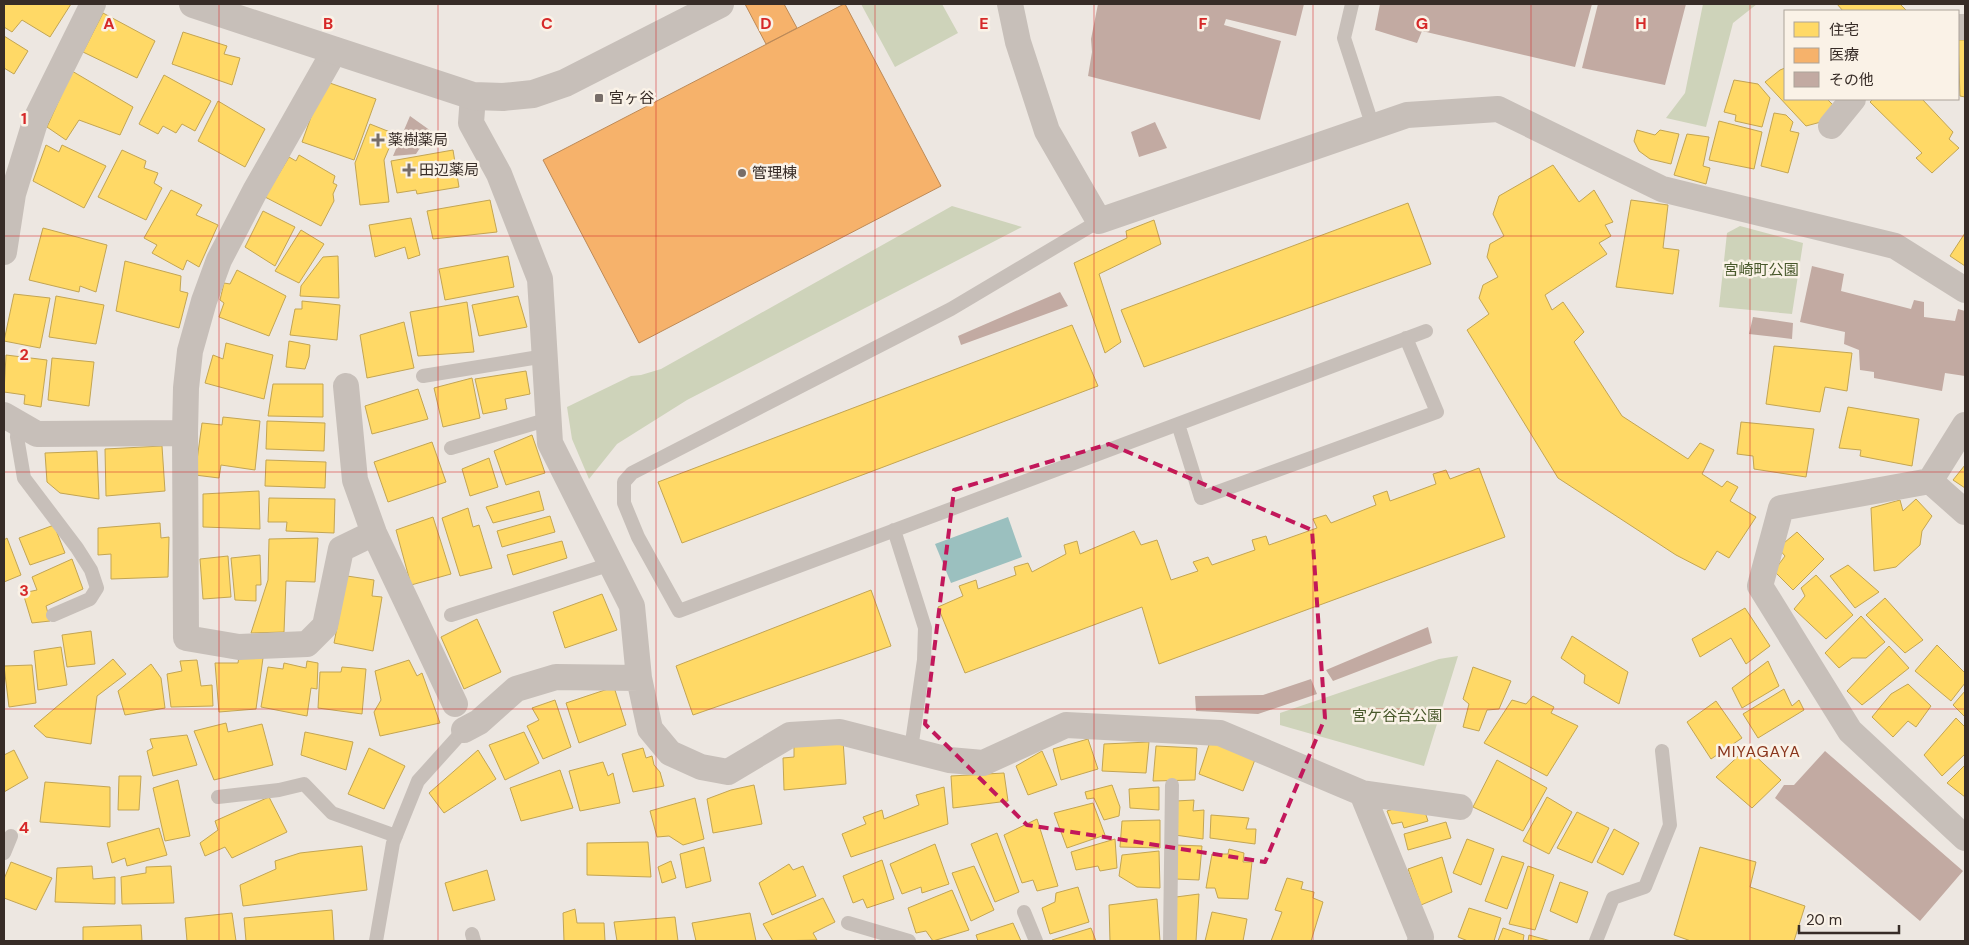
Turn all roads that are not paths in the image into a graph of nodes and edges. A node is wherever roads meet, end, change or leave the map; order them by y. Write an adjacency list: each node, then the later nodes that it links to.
1 (93, 4): 12 (street)
2 (193, 4): 6 (street)
3 (720, 4): 7 (street)
4 (1010, 4): 11 (street)
5 (1352, 4): 10 (lane)
6 (335, 50): 7 (street); 23 (street)
7 (472, 96): 16 (street)
8 (1852, 100): 9 (street)
9 (1831, 126)
10 (1373, 127): 11 (street); 13 (street)
11 (1099, 221): 27 (lane)
12 (4, 252)
13 (1965, 290)
14 (1426, 331): 15 (lane)
15 (1406, 338): 21 (lane); 21 (lane)
16 (545, 356): 17 (lane); 20 (street)
17 (423, 376)
18 (346, 386): 28 (street)
19 (11, 419): 23 (street); 30 (lane)
20 (549, 419): 24 (lane); 29 (street)
21 (1178, 424): 27 (lane)
22 (1965, 425): 25 (street)
23 (185, 433): 28 (street)
24 (451, 448)
25 (1930, 481): 26 (street); 43 (street)
26 (1965, 512)
27 (894, 530): 35 (lane)
28 (374, 533): 33 (street)
29 (611, 564): 31 (lane); 32 (street)
30 (53, 615)
31 (451, 615)
32 (639, 678): 34 (street); 35 (street)
33 (455, 704)
34 (464, 730): 42 (lane)
35 (911, 749): 38 (street)
36 (1662, 751): 52 (lane)
37 (1172, 785): 50 (lane)
38 (1362, 793): 40 (street); 51 (street)
39 (218, 796): 42 (lane)
40 (1460, 807)
41 (11, 836): 44 (lane)
42 (396, 836): 47 (lane)
43 (1965, 838)
44 (4, 853)
45 (1024, 912): 49 (lane)
46 (848, 923): 48 (lane)
47 (376, 941)
48 (909, 941)
49 (1036, 941)
50 (1170, 941)
51 (1420, 941)
52 (1596, 941)

